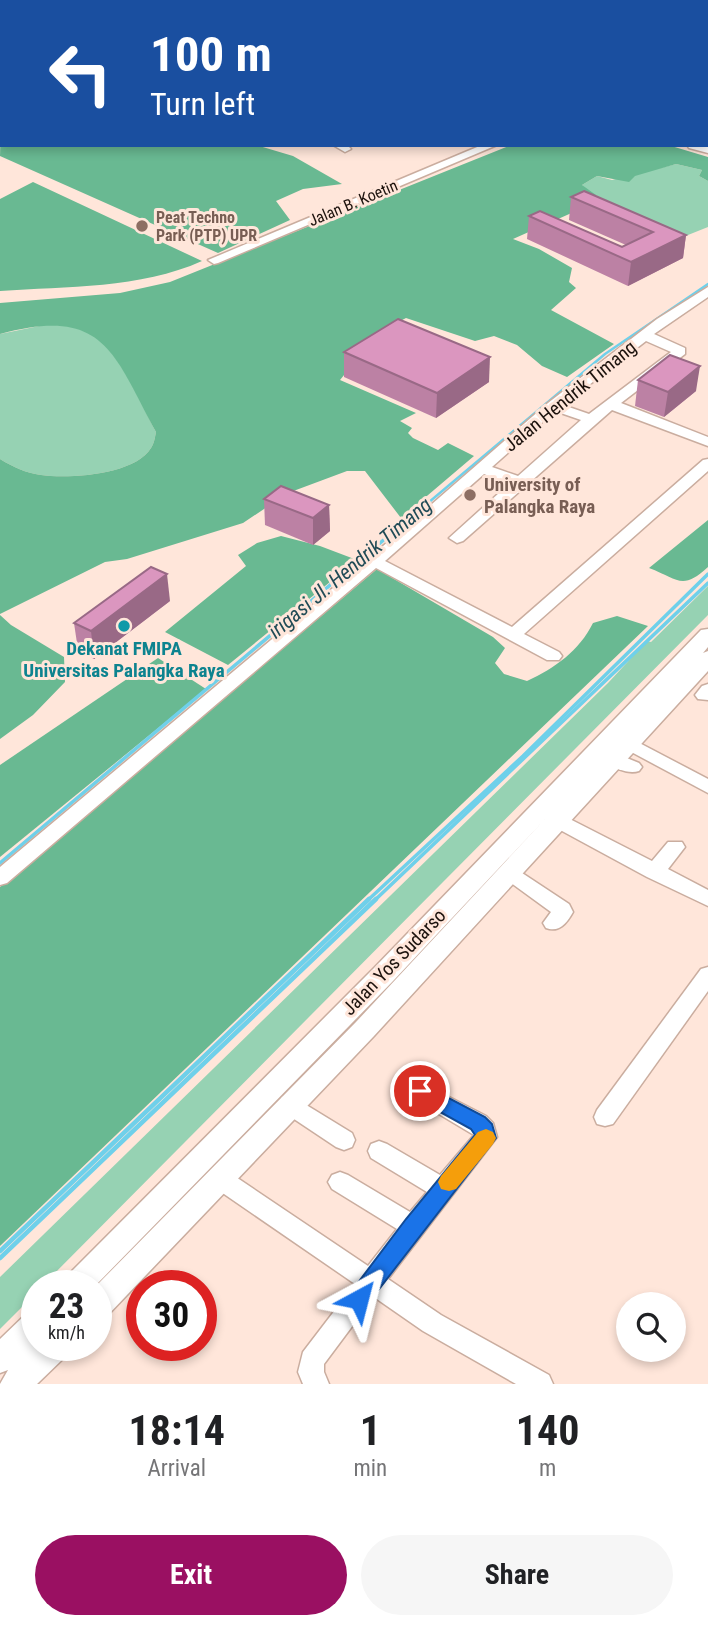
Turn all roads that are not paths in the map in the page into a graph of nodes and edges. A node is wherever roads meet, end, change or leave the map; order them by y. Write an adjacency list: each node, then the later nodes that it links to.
1 (487, 147): 2 (street, Jalan B. Koetin)
2 (215, 260)
3 (708, 291): 4 (street, Jalan Hendrik Timang)
4 (645, 335): 5 (street); 6 (street, Jalan Hendrik Timang)
5 (610, 404): 7 (street); 8 (street)
6 (553, 405): 7 (street); 10 (street, Jalan Hendrik Timang)
7 (591, 419): 11 (street)
8 (708, 442)
9 (708, 463): 14 (street)
10 (482, 468): 11 (street); 13 (street, Jalan Hendrik Timang)
11 (519, 482): 12 (street)
12 (457, 538)
13 (373, 561): 14 (street); 24 (street, Jalan Hendrik Timang)
14 (513, 635): 16 (street)
15 (708, 635): 28 (main road, Jalan Yos Sudarso)
16 (554, 656)
17 (708, 658): 18 (main road, Jalan Yos Sudarso)
18 (624, 756): 19 (street); 20 (main road, Jalan Yos Sudarso)
19 (708, 787)
20 (558, 820): 22 (main road, Jalan Yos Sudarso); 23 (street)
21 (675, 848): 23 (street)
22 (510, 872): 26 (street); 28 (main road, Jalan Yos Sudarso)
23 (654, 872): 25 (street)
24 (0, 878)
25 (707, 897)
26 (553, 923)
27 (708, 975): 31 (street)
28 (393, 979): 30 (main road, Jalan Yos Sudarso); 38 (main road, Jalan Yos Sudarso)
29 (420, 1091): 36 (street)
30 (290, 1104): 32 (street); 34 (main road, Jalan Yos Sudarso)
31 (605, 1118)
32 (344, 1140)
33 (379, 1151): 36 (street)
34 (219, 1178): 39 (street); 40 (main road, Jalan Yos Sudarso)
35 (340, 1182): 37 (street)
36 (443, 1189): 37 (street)
37 (413, 1226): 39 (street)
38 (93, 1270)
39 (372, 1282): 45 (street); 46 (street)
40 (112, 1290)
41 (21, 1339): 42 (main road)
42 (0, 1359)
43 (39, 1361): 44 (main road)
44 (15, 1384)
45 (316, 1384)
46 (540, 1384)

